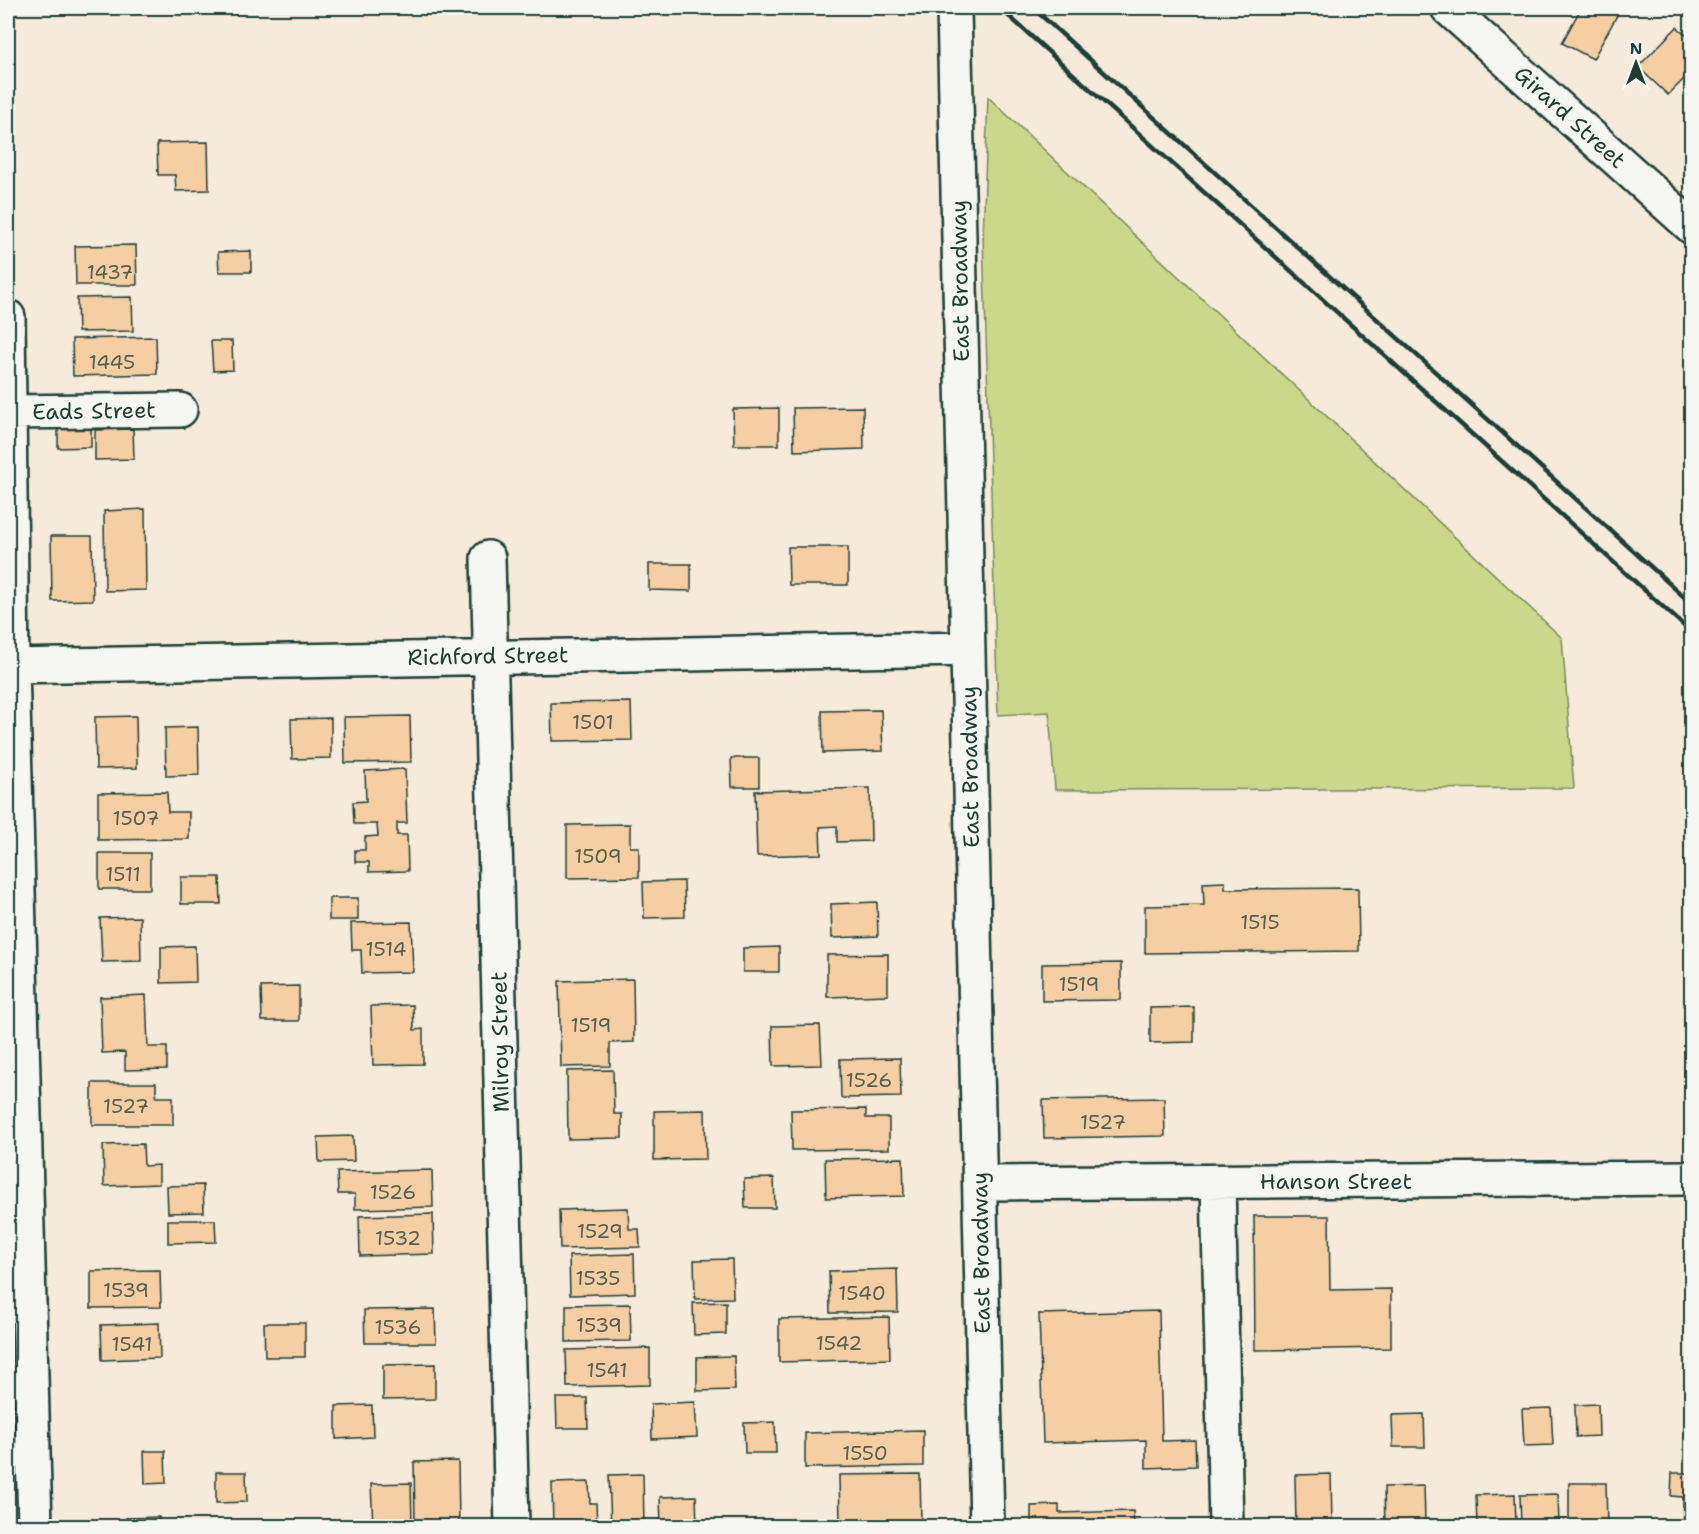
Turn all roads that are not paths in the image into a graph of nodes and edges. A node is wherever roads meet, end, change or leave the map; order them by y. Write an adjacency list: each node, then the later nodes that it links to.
1 (954, 8): 8 (street, East Broadway)
2 (1448, 8): 3 (street, Girard Street)
3 (1692, 227)
4 (8, 317): 6 (street)
5 (180, 410): 6 (street, Eads Street)
6 (8, 412): 10 (street)
7 (488, 558): 9 (street, Milroy Street)
8 (968, 648): 9 (street, Richford Street); 13 (street, East Broadway)
9 (490, 656): 10 (street, Richford Street); 15 (street, Milroy Street)
10 (10, 666): 14 (street)
11 (1692, 1178): 12 (street, Hanson Street)
12 (1218, 1182): 13 (street, Hanson Street); 17 (street)
13 (980, 1184): 16 (street, East Broadway)
14 (35, 1527)
15 (512, 1527)
16 (987, 1527)
17 (1226, 1527)

